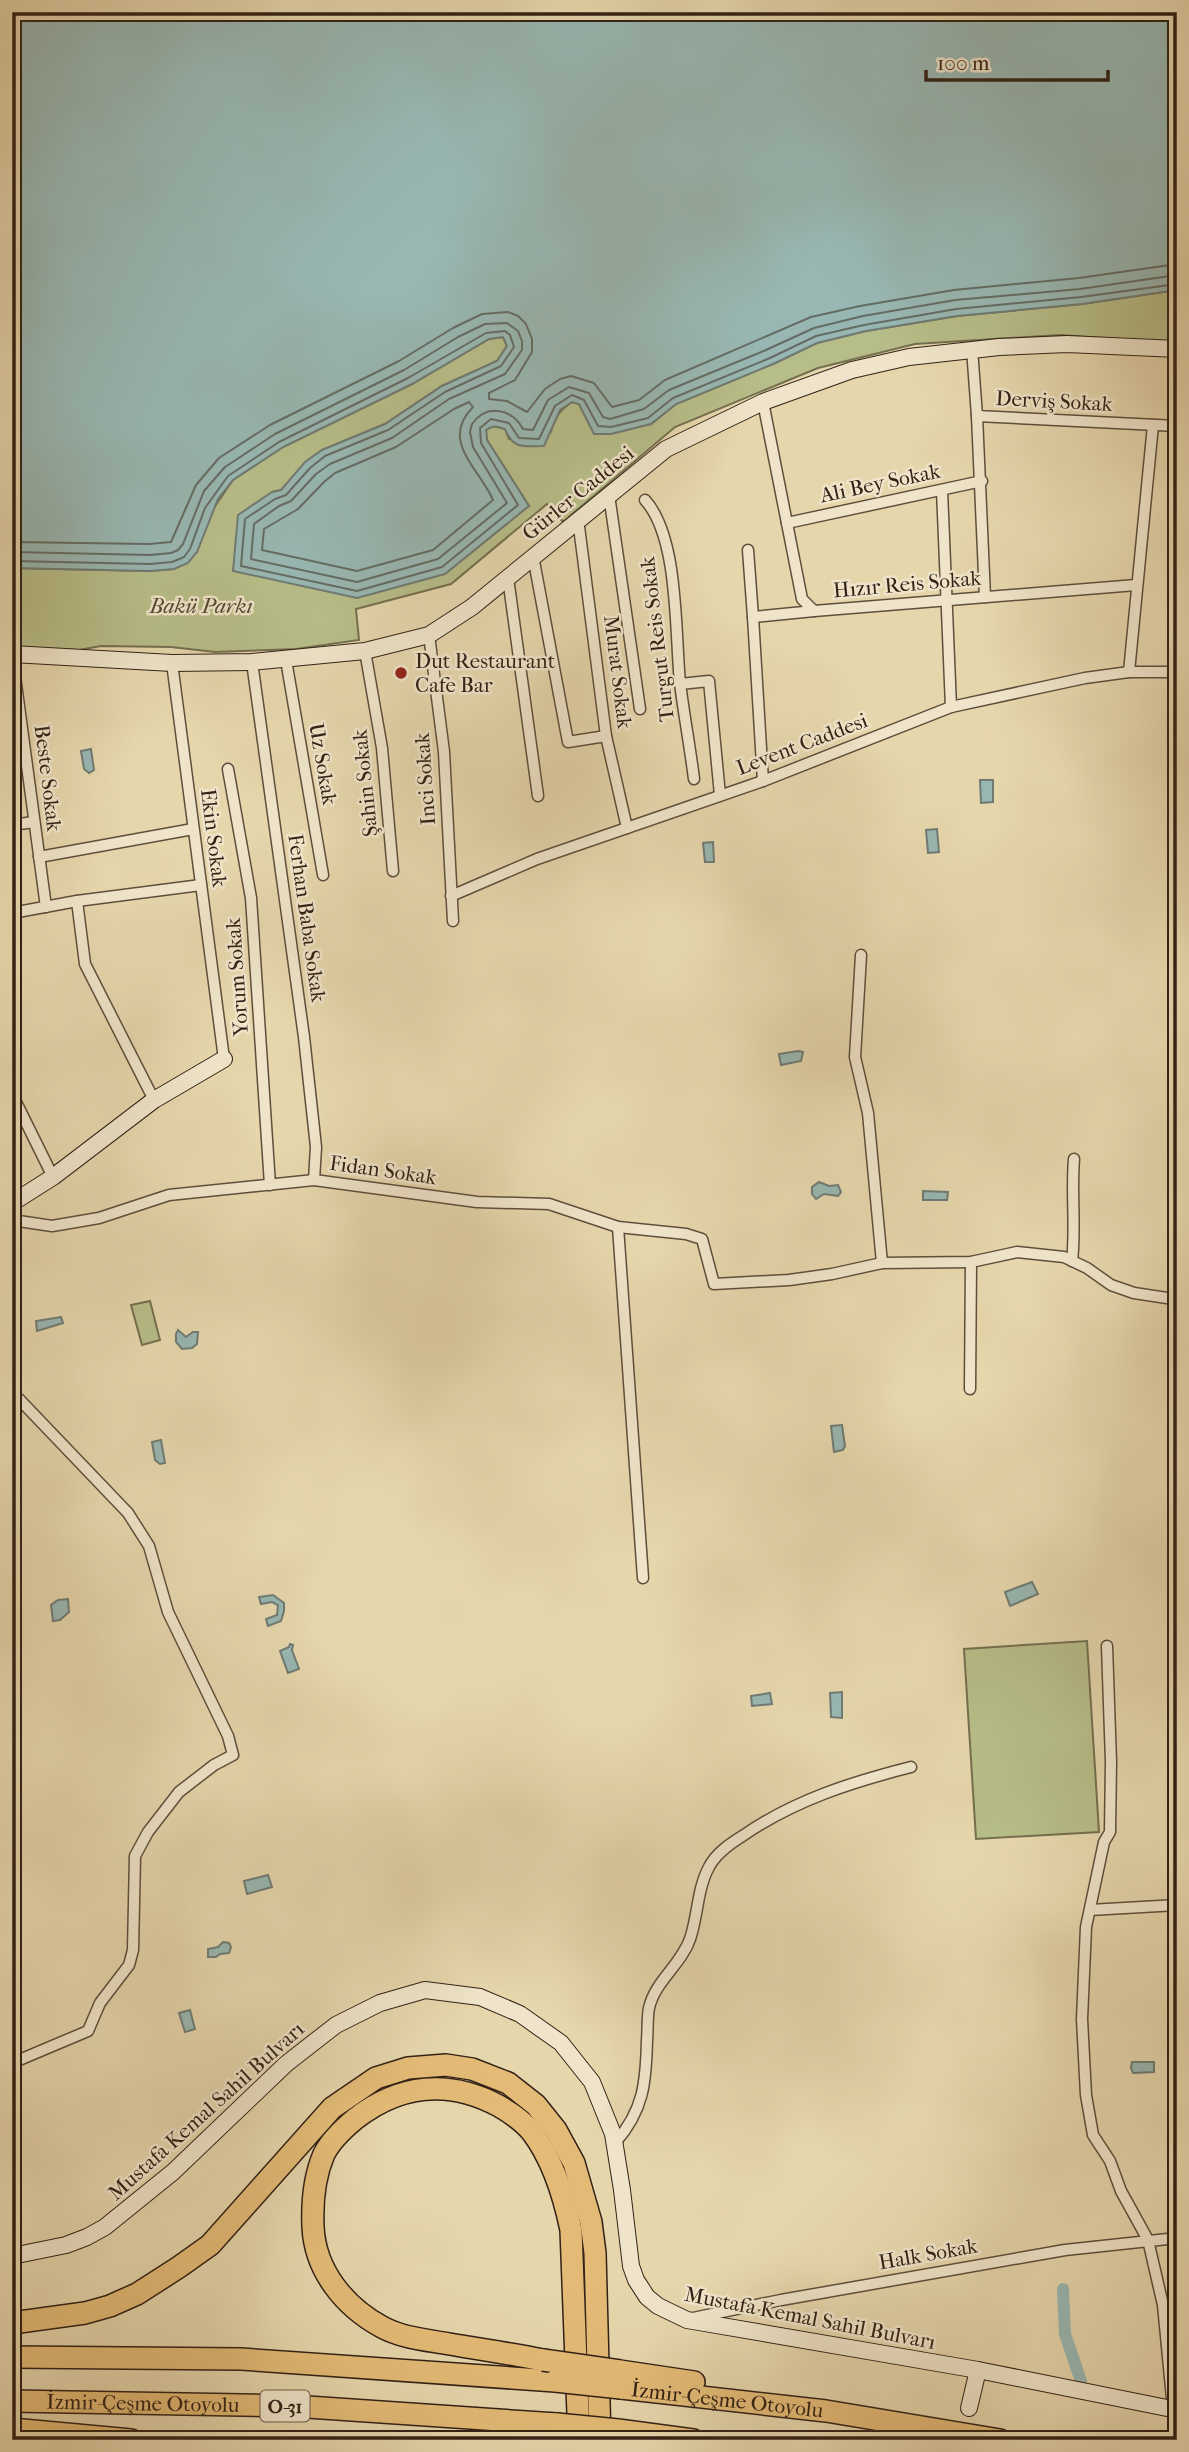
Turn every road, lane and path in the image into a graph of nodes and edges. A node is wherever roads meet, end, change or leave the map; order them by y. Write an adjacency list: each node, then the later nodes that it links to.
1 (972, 349): 2 (street, Gürler Caddesi); 3 (street, Gürler Caddesi); 4 (street, Derviş Sokak)
2 (1177, 349)
3 (763, 402): 9 (street, Gürler Caddesi); 12 (street, Hızır Reis Sokak)
4 (977, 416): 5 (street, Derviş Sokak); 7 (street)
5 (1153, 425): 6 (street, Derviş Sokak); 16 (street)
6 (1177, 426)
7 (982, 481): 8 (street, Ali Bey Sokak); 17 (street)
8 (942, 489): 12 (street, Ali Bey Sokak); 18 (street)
9 (609, 495): 11 (street, Gürler Caddesi); 31 (street)
10 (645, 500): 29 (street, Turgut Reis Sokak)
11 (578, 519): 14 (street, Gürler Caddesi); 32 (street, Murat Sokak)
12 (787, 523): 19 (street, Hızır Reis Sokak)
13 (748, 550): 20 (street)
14 (533, 556): 15 (street, Gürler Caddesi); 32 (street)
15 (508, 578): 21 (street, Gürler Caddesi); 37 (street)
16 (1136, 585): 17 (street, Hızır Reis Sokak); 28 (street)
17 (985, 597): 18 (street, Hızır Reis Sokak)
18 (945, 600): 19 (street, Hızır Reis Sokak); 30 (street)
19 (814, 611): 20 (street)
20 (753, 617): 35 (street)
21 (429, 635): 22 (street, Gürler Caddesi); 46 (street, Inci Sokak)
22 (365, 651): 24 (street, Gürler Caddesi); 43 (street, Şahin Sokak)
23 (12, 654): 26 (street, Gürler Caddesi); 38 (street, Beste Sokak)
24 (286, 660): 25 (street, Gürler Caddesi); 44 (street, Uz Sokak)
25 (251, 662): 26 (street, Gürler Caddesi); 57 (street, Ferhan Baba Sokak)
26 (172, 663): 40 (street, Ekin Sokak)
27 (1177, 671): 28 (street, Levent Caddesi)
28 (1129, 672): 30 (street, Levent Caddesi)
29 (680, 684): 34 (street, Turgut Reis Sokak); 36 (street)
30 (951, 707): 35 (street, Levent Caddesi)
31 (640, 709)
32 (606, 736): 41 (street, Murat Sokak)
33 (228, 769): 58 (street, Yorum Sokak)
34 (694, 779)
35 (763, 781): 36 (street, Levent Caddesi)
36 (720, 795): 41 (street, Levent Caddesi)
37 (538, 796)
38 (34, 822): 39 (street); 42 (street, Beste Sokak)
39 (12, 825)
40 (193, 828): 42 (street); 45 (street, Ekin Sokak)
41 (627, 828): 46 (street, Levent Caddesi)
42 (39, 858): 48 (street, Beste Sokak)
43 (393, 871)
44 (323, 875)
45 (201, 885): 47 (street); 52 (street, Ekin Sokak)
46 (451, 896): 50 (street, Inci Sokak)
47 (77, 901): 48 (street); 54 (street)
48 (46, 907): 49 (street)
49 (12, 913)
50 (453, 921)
51 (861, 955): 64 (street)
52 (223, 1059): 54 (street)
53 (12, 1094): 56 (street)
54 (154, 1100): 56 (street)
55 (1074, 1158): 62 (street)
56 (53, 1177): 59 (street)
57 (314, 1180): 58 (street, Fidan Sokak); 61 (street, Fidan Sokak)
58 (270, 1185): 60 (street, Fidan Sokak)
59 (12, 1203)
60 (12, 1220)
61 (618, 1227): 64 (street, Fidan Sokak); 68 (street)
62 (1072, 1261): 63 (street); 65 (street)
63 (971, 1262): 64 (street); 66 (street)
64 (882, 1263)
65 (1167, 1298)
66 (970, 1389)
67 (12, 1396): 73 (street)
68 (643, 1578)
69 (1107, 1646): 72 (street)
70 (911, 1767): 74 (street)
71 (1177, 1905): 72 (street)
72 (1090, 1910): 76 (street)
73 (12, 2063)
74 (615, 2143): 77 (street, Mustafa Kemal Sahil Bulvarı); 78 (street, Mustafa Kemal Sahil Bulvarı)
75 (1177, 2238): 76 (street, Halk Sokak)
76 (1148, 2241): 78 (street, Halk Sokak); 85 (street)
77 (12, 2256)
78 (687, 2320): 81 (street, Mustafa Kemal Sahil Bulvarı)
79 (22, 2322): 87 (highway)
80 (12, 2357): 82 (highway, İzmir-Çeşme Otoyolu / O-31, bridge)
81 (978, 2370): 84 (street); 85 (street, Mustafa Kemal Sahil Bulvarı)
82 (620, 2379): 89 (highway, bridge); 91 (highway, İzmir-Çeşme Otoyolu / O-31)
83 (12, 2401): 87 (highway, İzmir-Çeşme Otoyolu / O-31, bridge)
84 (969, 2408)
85 (1175, 2409)
86 (12, 2429): 88 (highway)
87 (609, 2435): 90 (highway, İzmir-Çeşme Otoyolu / O-31)
88 (131, 2440)
89 (579, 2440)
90 (693, 2440)
91 (1000, 2440)

